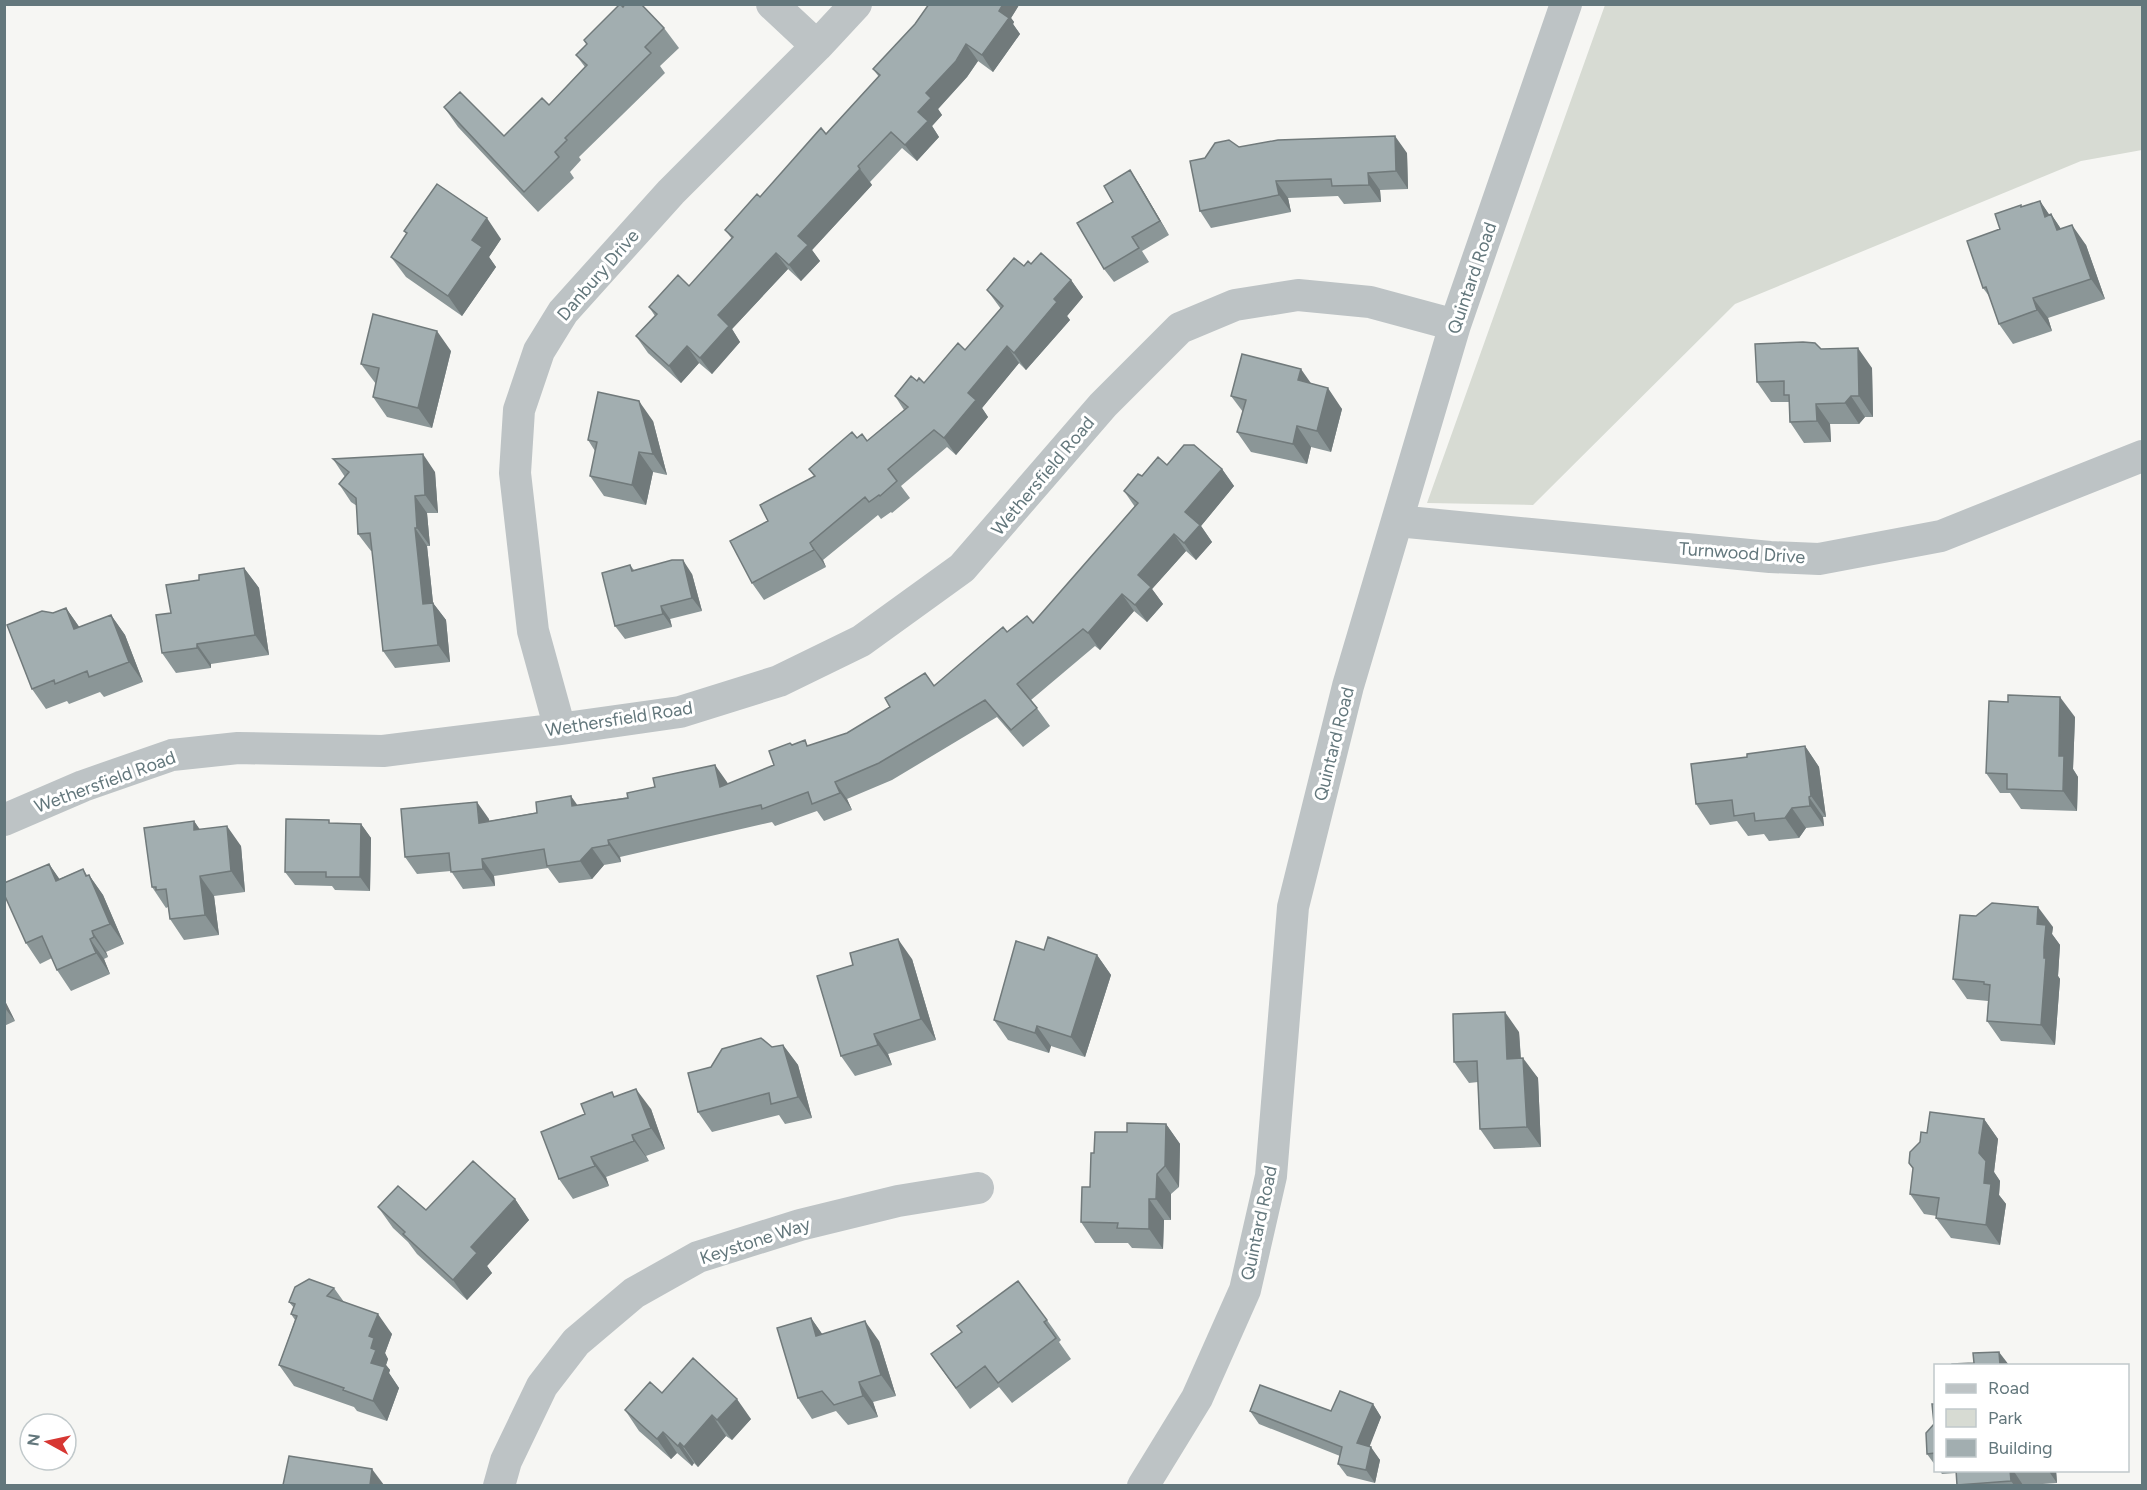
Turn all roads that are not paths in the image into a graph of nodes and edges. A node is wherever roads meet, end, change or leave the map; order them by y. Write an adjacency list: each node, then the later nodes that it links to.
1 (772, 4): 4 (street)
2 (856, 4): 4 (street, Danbury Drive)
3 (1566, 4): 5 (street, Quintard Road)
4 (817, 46): 8 (street, Danbury Drive)
5 (1455, 325): 7 (street, Quintard Road); 8 (street, Wethersfield Road)
6 (2141, 462): 7 (street, Turnwood Drive)
7 (1397, 521): 12 (street, Quintard Road)
8 (560, 729): 9 (street, Wethersfield Road)
9 (4, 819)
10 (978, 1188): 11 (street, Keystone Way)
11 (499, 1485)
12 (1143, 1485)

